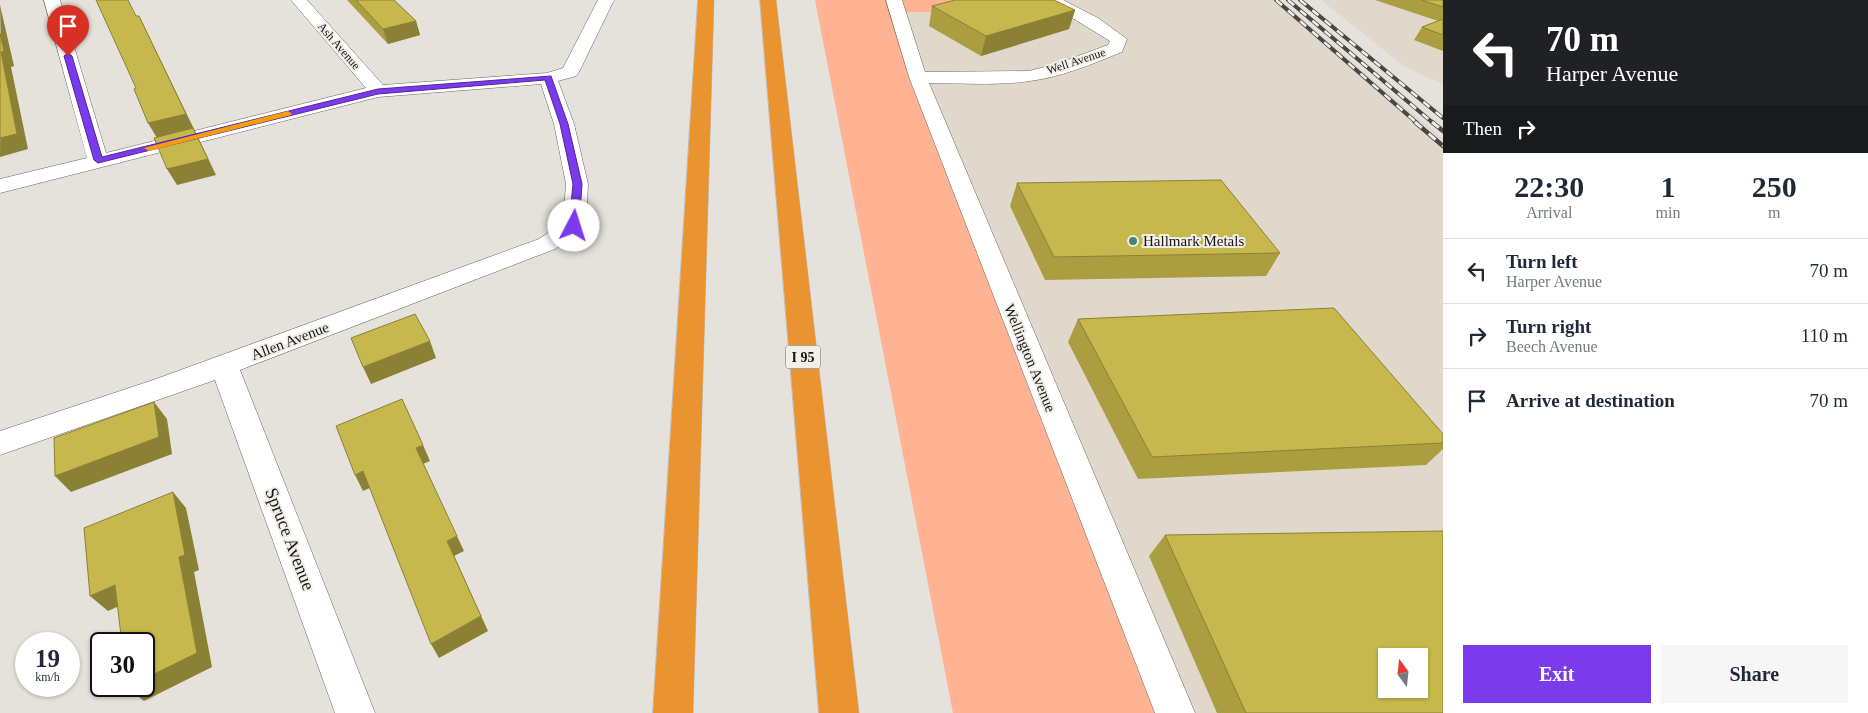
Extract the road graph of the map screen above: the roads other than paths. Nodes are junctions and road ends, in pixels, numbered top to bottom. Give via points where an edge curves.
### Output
1 (52, 0) edge
2 (299, 0) edge
3 (606, 0) edge
4 (706, 0) edge
5 (768, 0) edge
6 (894, 0) edge
7 (1051, 0) edge
8 (918, 77) junction
9 (548, 78) junction
10 (378, 91) junction
11 (98, 160) junction
12 (0, 186) edge
13 (224, 366) junction
14 (0, 443) edge
15 (355, 713) edge
16 (673, 713) edge
17 (839, 713) edge
18 (1175, 713) edge

1 - 11 street
2 - 10 street, Ash Avenue
3 - 9 street via 570,72
4 - 16 highway
5 - 17 highway, I 95
6 - 8 street, Wellington Avenue
7 - 8 street, Well Avenue via 1119,39 1116,48 1030,76
8 - 18 street, Wellington Avenue
9 - 10 street
9 - 13 street, Allen Avenue via 564,124 577,184 574,226 547,244
10 - 11 street
11 - 12 street
13 - 14 street, Allen Avenue
13 - 15 street, Spruce Avenue

